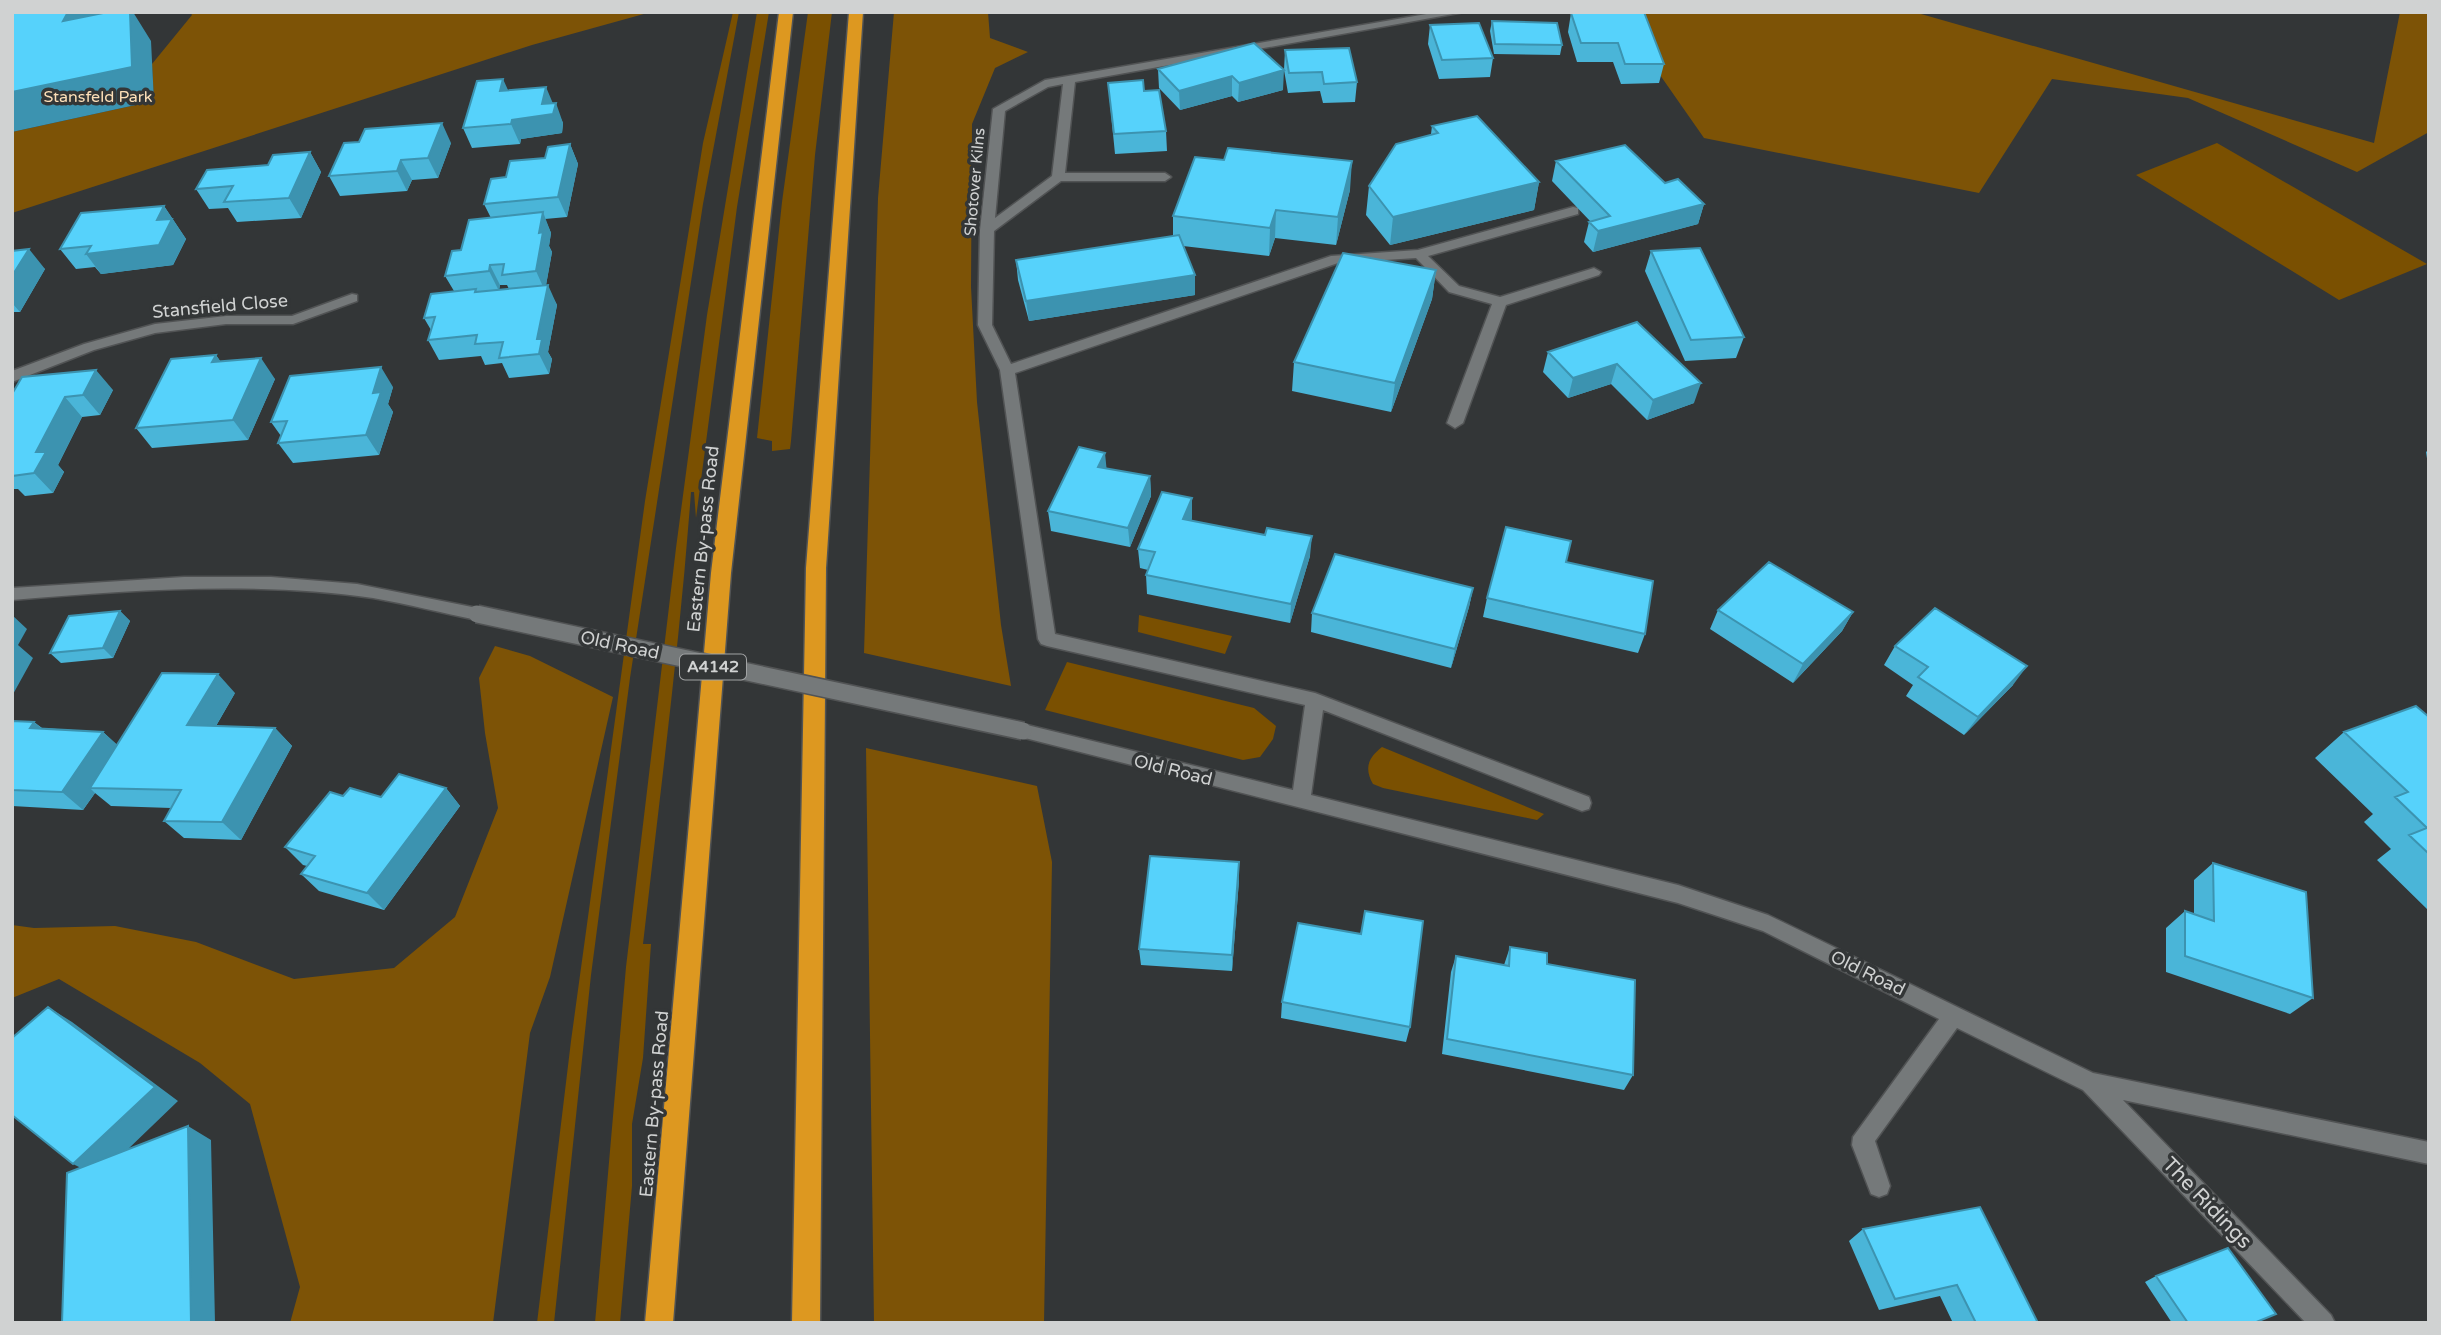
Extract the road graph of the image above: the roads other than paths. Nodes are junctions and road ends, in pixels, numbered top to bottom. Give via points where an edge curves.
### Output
1 (786, 12) edge
2 (856, 12) edge
3 (1460, 12) edge
4 (1069, 80) junction
5 (1058, 177) junction
6 (1165, 177) dead end
7 (1573, 211) dead end
8 (987, 230) junction
9 (1419, 254) junction
10 (1594, 272) dead end
11 (352, 298) dead end
12 (1500, 302) junction
13 (1007, 370) junction
14 (12, 377) edge
15 (1455, 423) dead end
16 (12, 594) edge
17 (1315, 701) junction
18 (1301, 801) junction
19 (1582, 803) dead end
20 (1954, 1015) junction
21 (2091, 1083) junction
22 (2429, 1153) edge
23 (1879, 1186) dead end
24 (659, 1323) edge
25 (806, 1323) edge
26 (2323, 1323) edge

1 - 24 highway, Eastern By-pass Road / A4142 via 721,573
2 - 25 highway via 816,568
3 - 4 street, Shotover Kilns
4 - 5 street
4 - 8 street, Shotover Kilns via 1045,84 999,109
5 - 6 street
5 - 8 street
7 - 9 street
8 - 13 street, Shotover Kilns via 985,325
9 - 12 street via 1454,289
9 - 13 street via 1336,259
10 - 12 street
11 - 14 street, Stansfield Close via 293,320 226,320 155,329 89,347
12 - 15 street
13 - 17 street, Shotover Kilns via 1046,639
16 - 18 street, Old Road, bridge via 119,583 239,582 359,590 1023,732
17 - 18 street
17 - 19 street
18 - 20 street, Old Road via 1678,894 1768,924
20 - 21 street, Old Road
20 - 23 street via 1864,1137
21 - 22 street, Old Road
21 - 26 street, The Ridings

